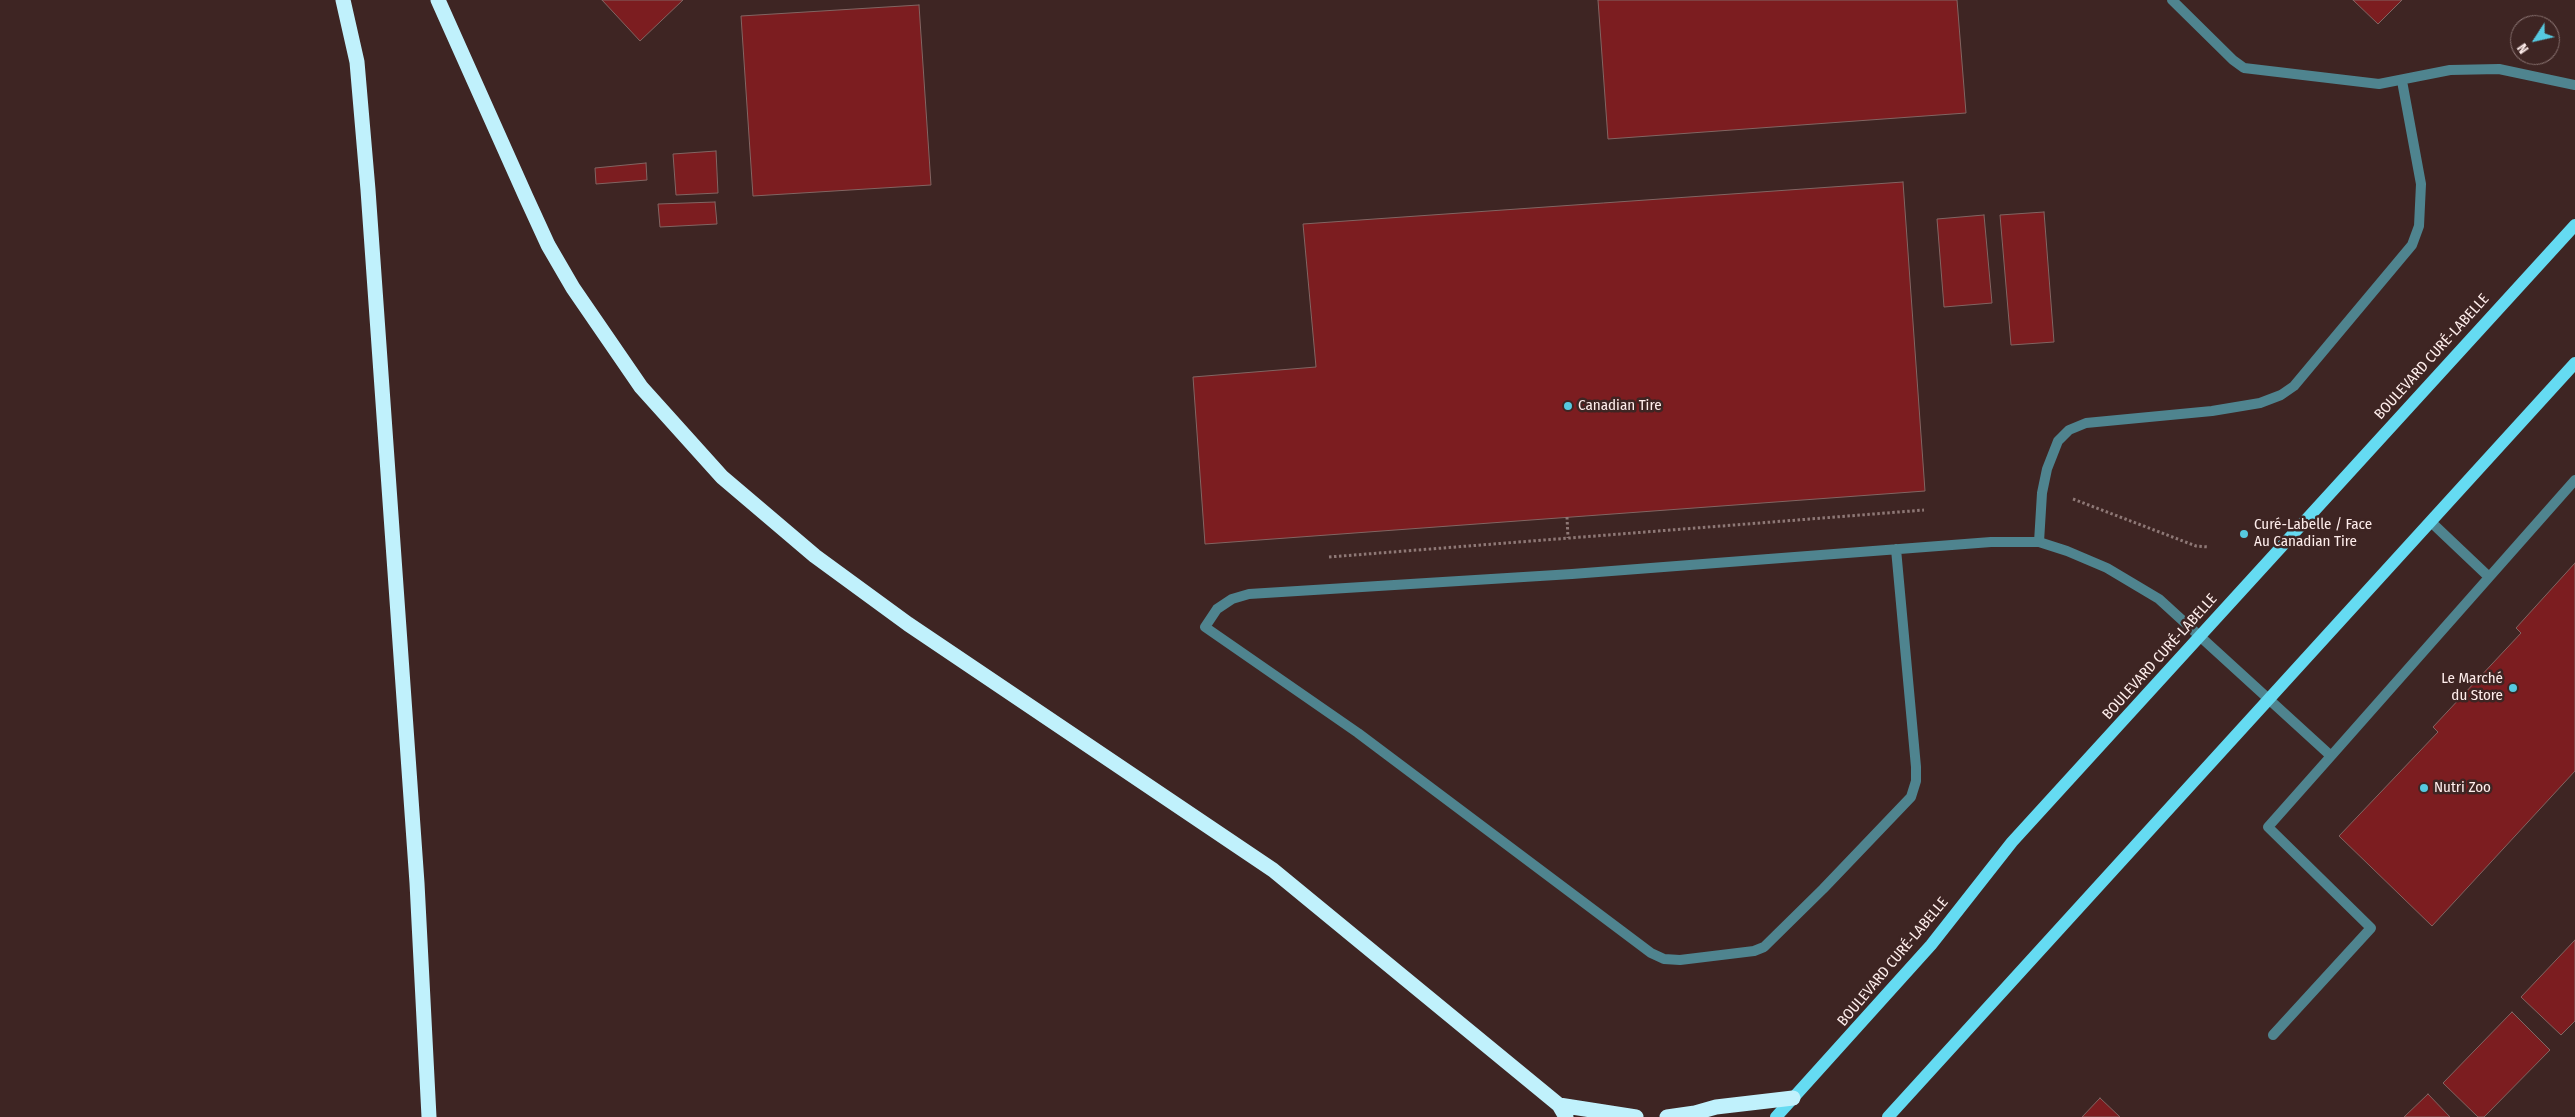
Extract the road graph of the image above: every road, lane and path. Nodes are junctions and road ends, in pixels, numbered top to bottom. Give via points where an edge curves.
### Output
1 (343, 0) edge
2 (438, 0) edge
3 (2172, 0) edge
4 (2402, 81) junction
5 (2575, 84) edge
6 (2575, 225) edge
7 (2575, 363) edge
8 (2575, 480) edge
9 (2073, 499) dead end
10 (1924, 510) dead end
11 (1567, 517) dead end
12 (2431, 522) junction
13 (1568, 538) junction
14 (2039, 542) junction
15 (2209, 547) dead end
16 (1896, 549) junction
17 (1329, 557) dead end
18 (2489, 577) junction
19 (2200, 636) junction
20 (2270, 699) junction
21 (2331, 756) junction
22 (2273, 1035) dead end
23 (1793, 1098) junction
24 (1563, 1111) edge
25 (429, 1117) edge
26 (1636, 1117) edge
27 (1667, 1117) edge
28 (1776, 1117) edge
29 (1888, 1117) edge

1 - 25 highway via 357,62 368,190 416,873
2 - 24 highway via 548,245 573,288 642,388 722,477 815,556 908,624 1273,870
3 - 4 lane via 2244,68 2379,84
4 - 5 lane via 2450,70 2499,69
4 - 14 lane via 2421,184 2420,226 2412,245 2294,386 2281,395 2260,403 2212,411 2086,423 2069,430 2058,441 2047,469
6 - 19 main road, BOULEVARD CURÉ-LABELLE
7 - 12 main road
8 - 18 lane
9 - 15 path via 2196,546
10 - 13 path
11 - 13 path
12 - 18 lane
12 - 20 main road
13 - 17 path
14 - 16 lane
14 - 19 lane via 2067,551 2134,582
16 - 16 lane via 1249,594 1232,599 1217,609 1205,627 1358,733 1652,953 1664,959 1680,960 1754,952 1764,947 1823,889 1911,797 1916,767
18 - 21 lane
19 - 20 lane
19 - 23 main road, BOULEVARD CURÉ-LABELLE via 2012,842 1931,945
20 - 21 lane
20 - 29 main road
21 - 22 lane via 2268,827 2371,928
23 - 27 highway via 1716,1107
23 - 28 main road, BOULEVARD CURÉ-LABELLE
24 - 26 highway

